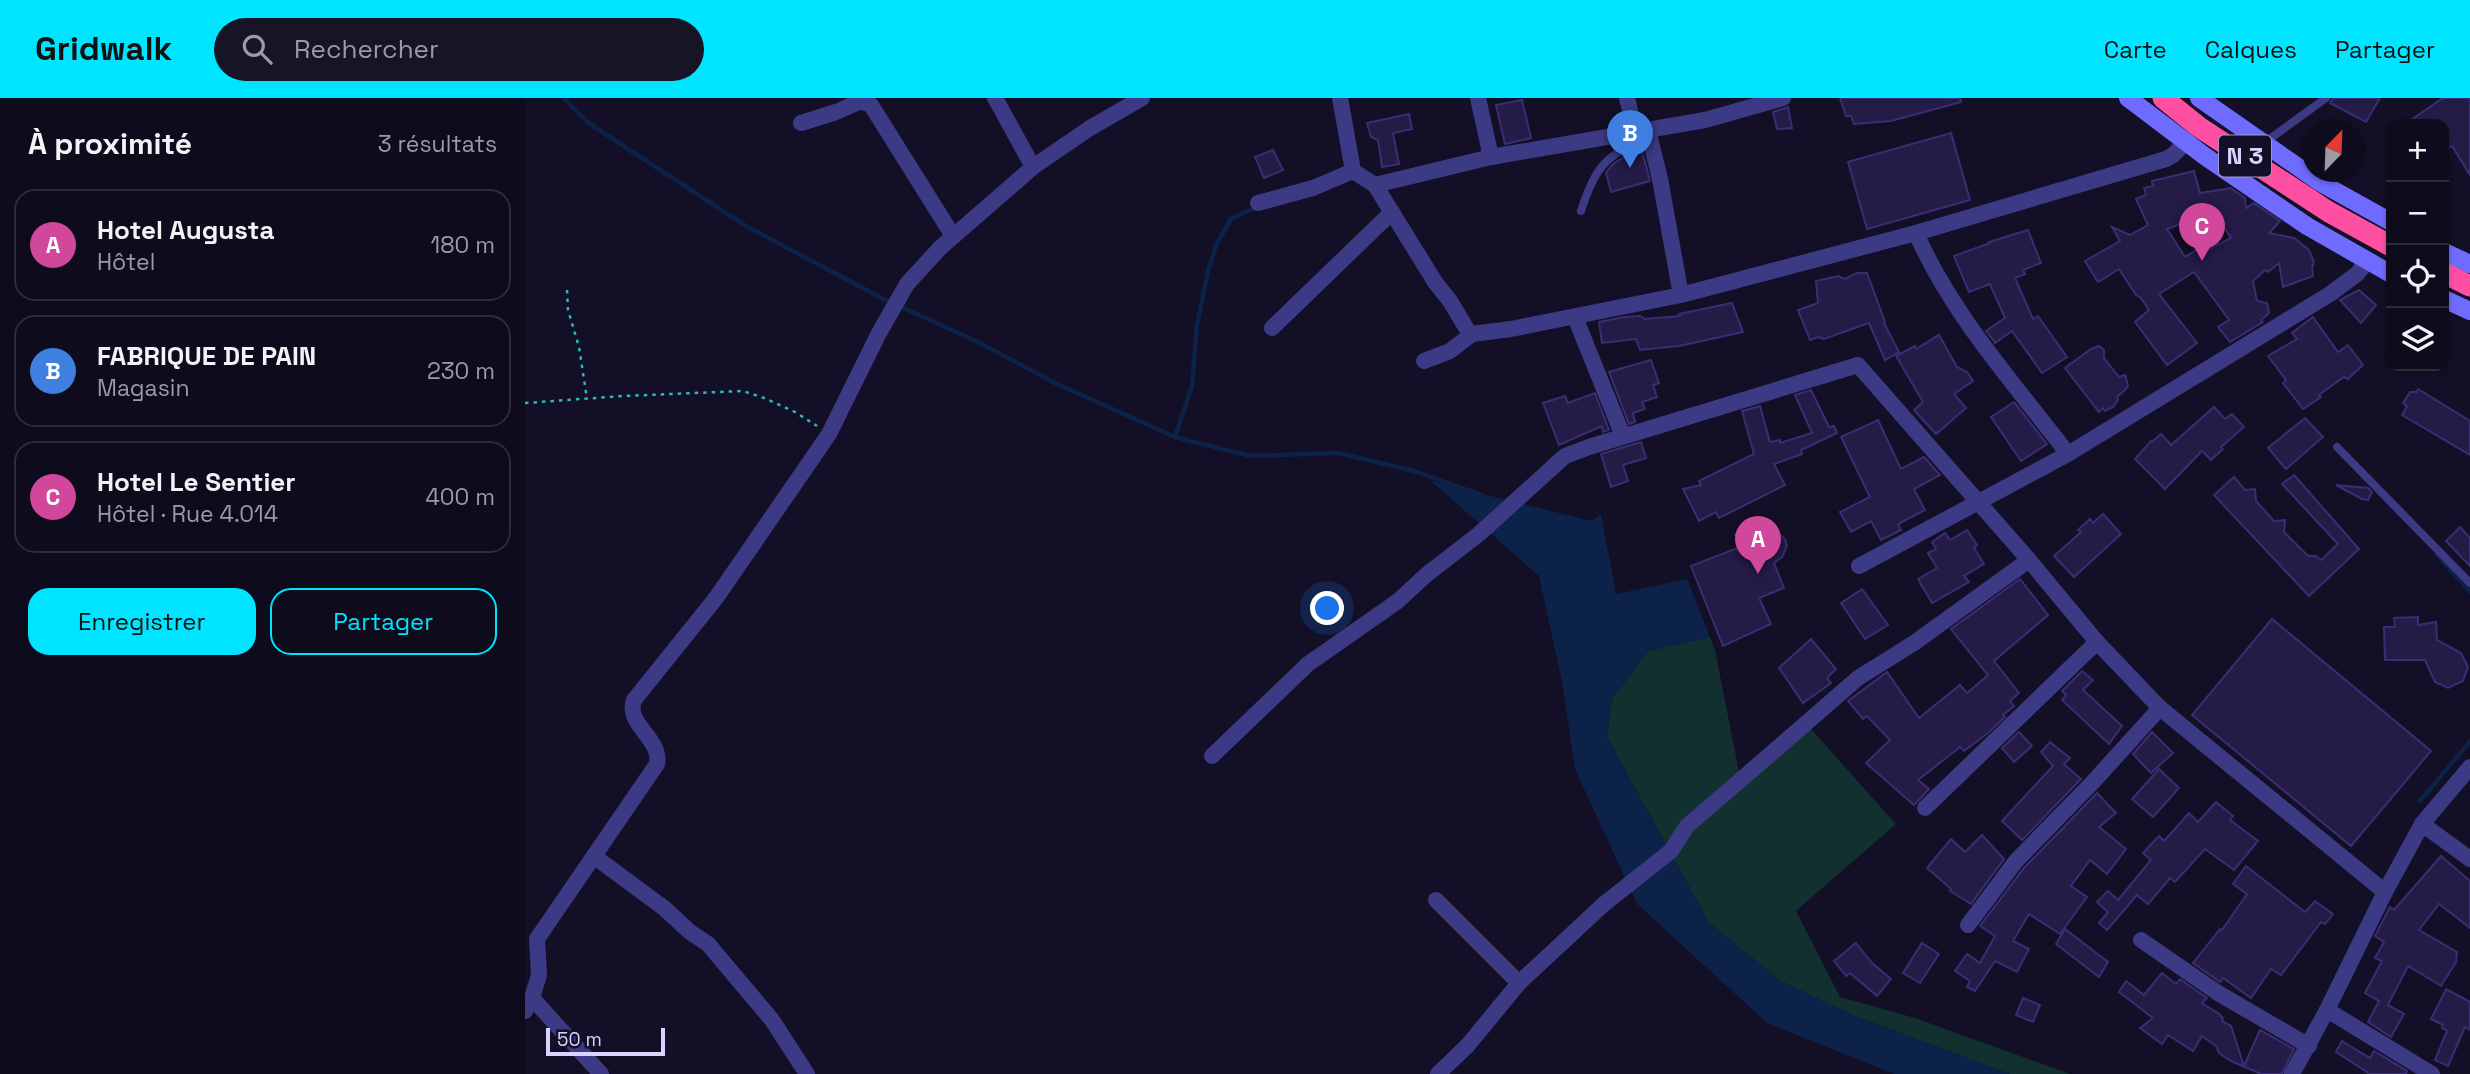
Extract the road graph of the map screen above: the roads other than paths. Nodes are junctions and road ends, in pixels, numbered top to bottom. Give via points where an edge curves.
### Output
1 (995, 98) edge
2 (1142, 98) edge
3 (1340, 98) edge
4 (1479, 98) edge
5 (1627, 98) edge
6 (1783, 98) edge
7 (2129, 98) edge
8 (2163, 98) edge
9 (2199, 98) edge
10 (2326, 98) edge
11 (801, 123) dead end
12 (1636, 132) junction
13 (2186, 142) junction
14 (2264, 143) junction
15 (1492, 157) junction
16 (1033, 167) junction
17 (1353, 171) junction
18 (1375, 185) junction
19 (1258, 203) dead end
20 (1581, 211) dead end
21 (1392, 212) junction
22 (2386, 219) edge
23 (1916, 233) junction
24 (953, 236) junction
25 (2389, 245) edge
26 (2449, 254) edge
27 (2367, 261) junction
28 (2470, 264) edge
29 (2386, 271) edge
30 (2449, 276) edge
31 (2470, 286) edge
32 (1681, 295) junction
33 (2449, 302) edge
34 (2470, 312) edge
35 (1574, 317) junction
36 (1272, 328) dead end
37 (1472, 334) junction
38 (1424, 361) dead end
39 (1623, 436) junction
40 (2337, 447) dead end
41 (2068, 454) junction
42 (1978, 502) junction
43 (2029, 560) junction
44 (1859, 566) dead end
45 (2470, 583) edge
46 (2097, 642) junction
47 (2160, 708) junction
48 (1212, 756) dead end
49 (2470, 767) edge
50 (1925, 808) dead end
51 (2422, 824) junction
52 (595, 857) junction
53 (2470, 859) edge
54 (2385, 892) junction
55 (1436, 900) dead end
56 (1968, 925) dead end
57 (2141, 940) dead end
58 (1519, 984) junction
59 (529, 1005) edge
60 (2327, 1010) junction
61 (2309, 1046) junction
62 (601, 1074) edge
63 (807, 1074) edge
64 (1437, 1074) edge
65 (2292, 1074) edge
66 (2432, 1074) edge

1 - 16 street
2 - 16 street
3 - 17 street
4 - 15 street
5 - 12 street
6 - 12 street via 1705,120
7 - 13 main road
8 - 25 highway, N 3 via 2199,127 2329,212
9 - 14 main road
10 - 14 lane
11 - 24 street via 861,101 871,105
12 - 15 street
12 - 20 lane via 1626,149 1590,181
12 - 32 street via 1660,179
13 - 23 street via 2166,159
13 - 27 main road via 2307,226
14 - 22 main road via 2321,183
15 - 18 street
16 - 24 street
17 - 18 street
17 - 19 street
18 - 21 street
21 - 36 street
21 - 37 street
23 - 32 street
23 - 41 street via 1954,305
24 - 52 street via 907,284 829,434 716,598 634,700 633,716 657,750 657,764
26 - 28 main road
27 - 29 main road
27 - 41 street via 2330,294
30 - 31 highway
32 - 35 street
33 - 34 main road
35 - 37 street
35 - 39 street
37 - 38 street via 1450,351
39 - 42 street via 1858,365
39 - 48 street via 1565,457 1398,601 1308,664
40 - 45 lane
41 - 42 street
42 - 43 street
42 - 44 street
43 - 46 street
43 - 58 street via 1859,678 1687,826 1671,851 1604,904
46 - 47 street
46 - 50 street
47 - 54 street
47 - 56 street via 2016,861
49 - 51 street
51 - 53 street
51 - 54 street
52 - 59 street via 537,939 539,975
52 - 63 street via 708,944 772,1020
54 - 60 street
55 - 58 street
57 - 61 street via 2218,993
58 - 64 street
59 - 62 street
60 - 61 street
60 - 66 street
61 - 65 street

